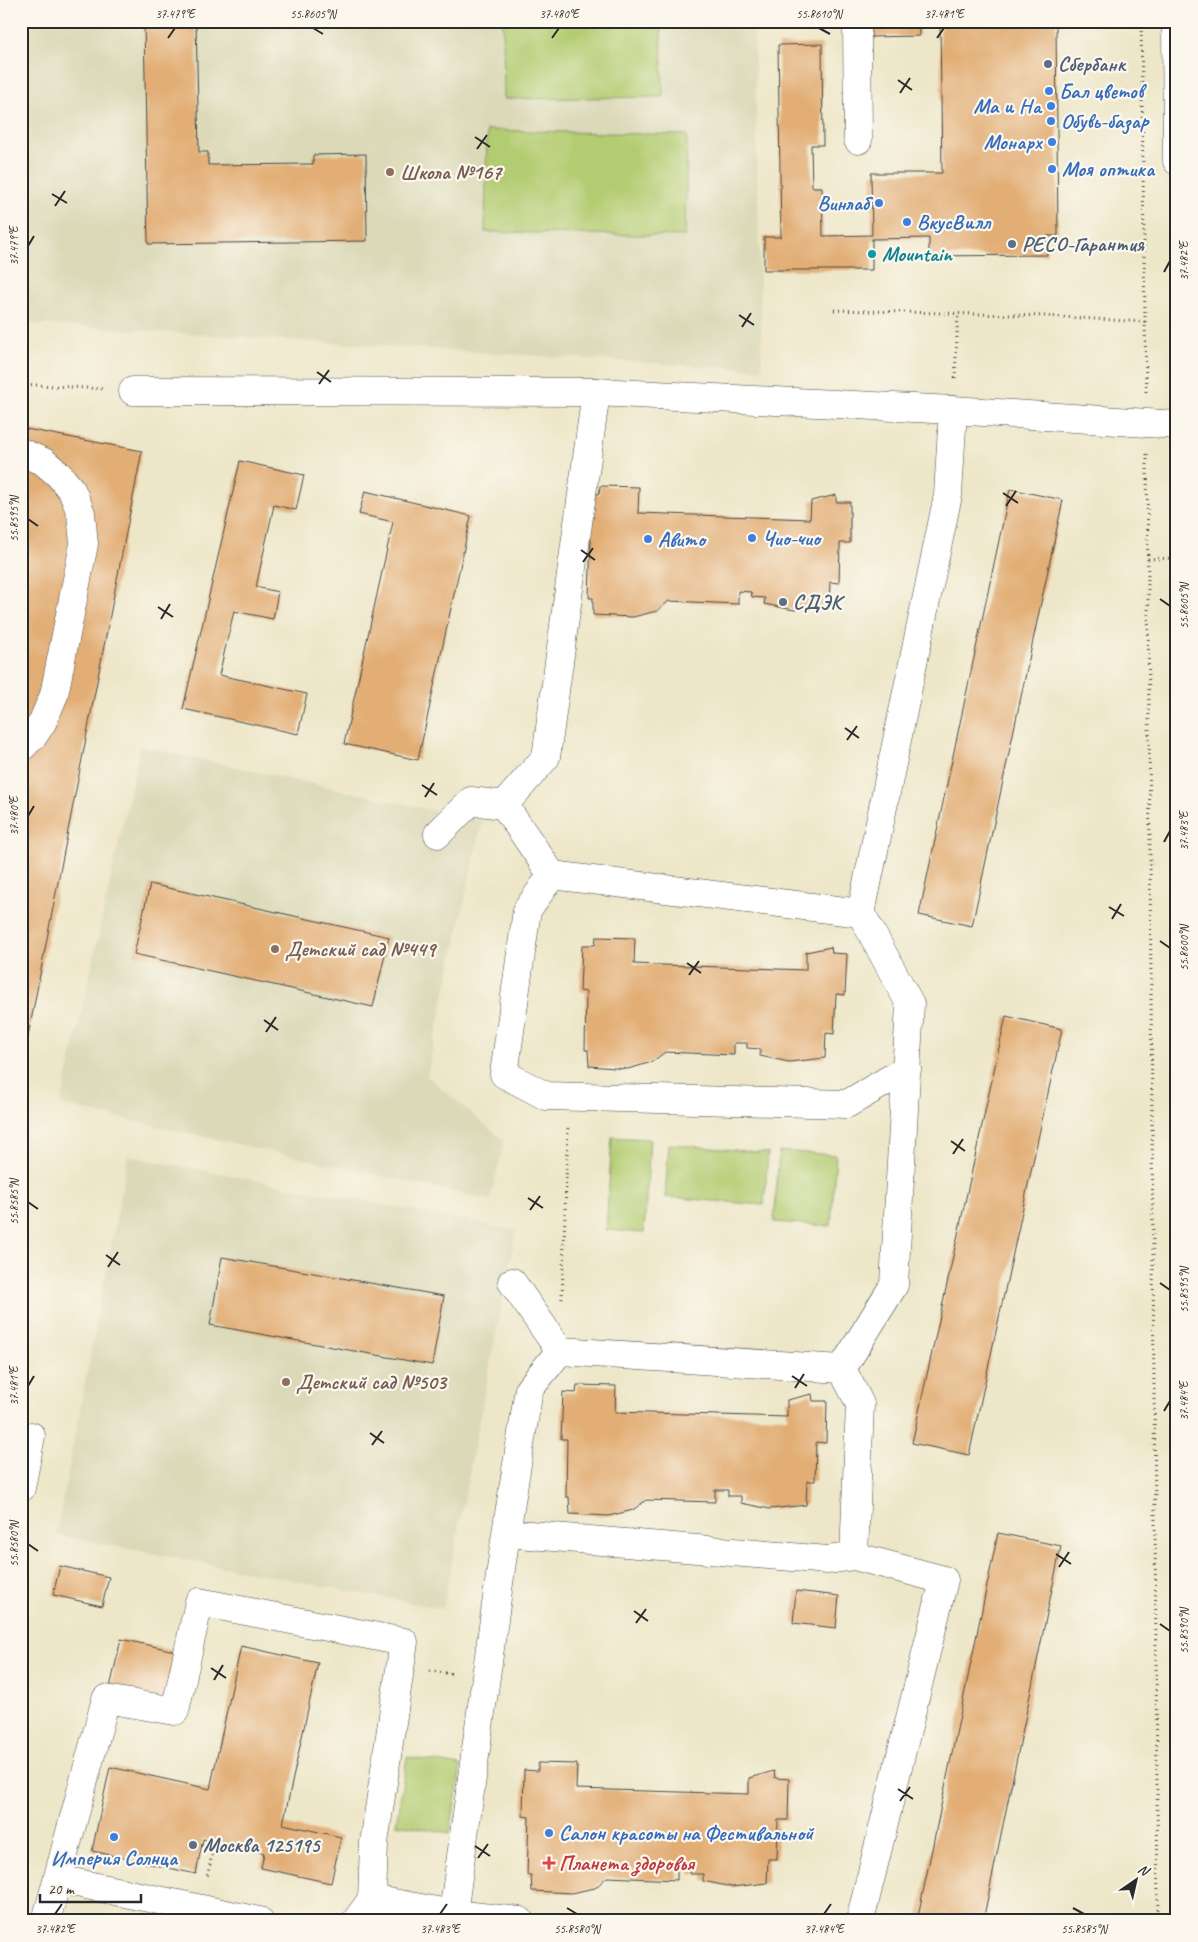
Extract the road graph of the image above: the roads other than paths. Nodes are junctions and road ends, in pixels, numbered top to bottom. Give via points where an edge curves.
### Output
1 (857, 21) edge
2 (1176, 21) edge
3 (1176, 84) edge
4 (858, 140) dead end
5 (1177, 161) edge
6 (133, 391) road end
7 (596, 392) junction
8 (953, 410) junction
9 (1177, 425) edge
10 (21, 452) edge
11 (21, 748) edge
12 (504, 806) junction
13 (438, 834) dead end
14 (552, 875) junction
15 (861, 913) junction
16 (907, 1068) junction
17 (512, 1282) dead end
18 (560, 1351) junction
19 (842, 1369) junction
20 (31, 1436) dead end
21 (21, 1488) edge
22 (506, 1533) junction
23 (854, 1556) junction
24 (58, 1879) junction
25 (372, 1899) junction
26 (452, 1917) edge
27 (46, 1921) edge
28 (259, 1921) edge
29 (356, 1921) edge
30 (520, 1921) edge
31 (860, 1921) edge

1 - 4 street
2 - 3 street
3 - 5 street
6 - 7 street
7 - 8 street
7 - 12 street via 546,757
8 - 9 street
8 - 15 street via 948,495
10 - 11 street via 44,462 72,491 81,513 84,544 54,696 42,723
12 - 13 street via 471,801
12 - 14 street
14 - 15 street
14 - 16 street via 527,910 504,1074 546,1096 847,1104
15 - 16 street via 910,1004
16 - 19 street via 894,1285
17 - 18 street
18 - 19 street
18 - 22 street via 529,1389
19 - 23 street via 860,1404
20 - 21 street
22 - 23 street via 828,1560
22 - 26 street
23 - 31 street via 944,1580
24 - 25 street via 106,1699 175,1711 199,1602 404,1642 374,1843
24 - 27 street
24 - 28 street
25 - 26 street
25 - 29 street
26 - 30 street

